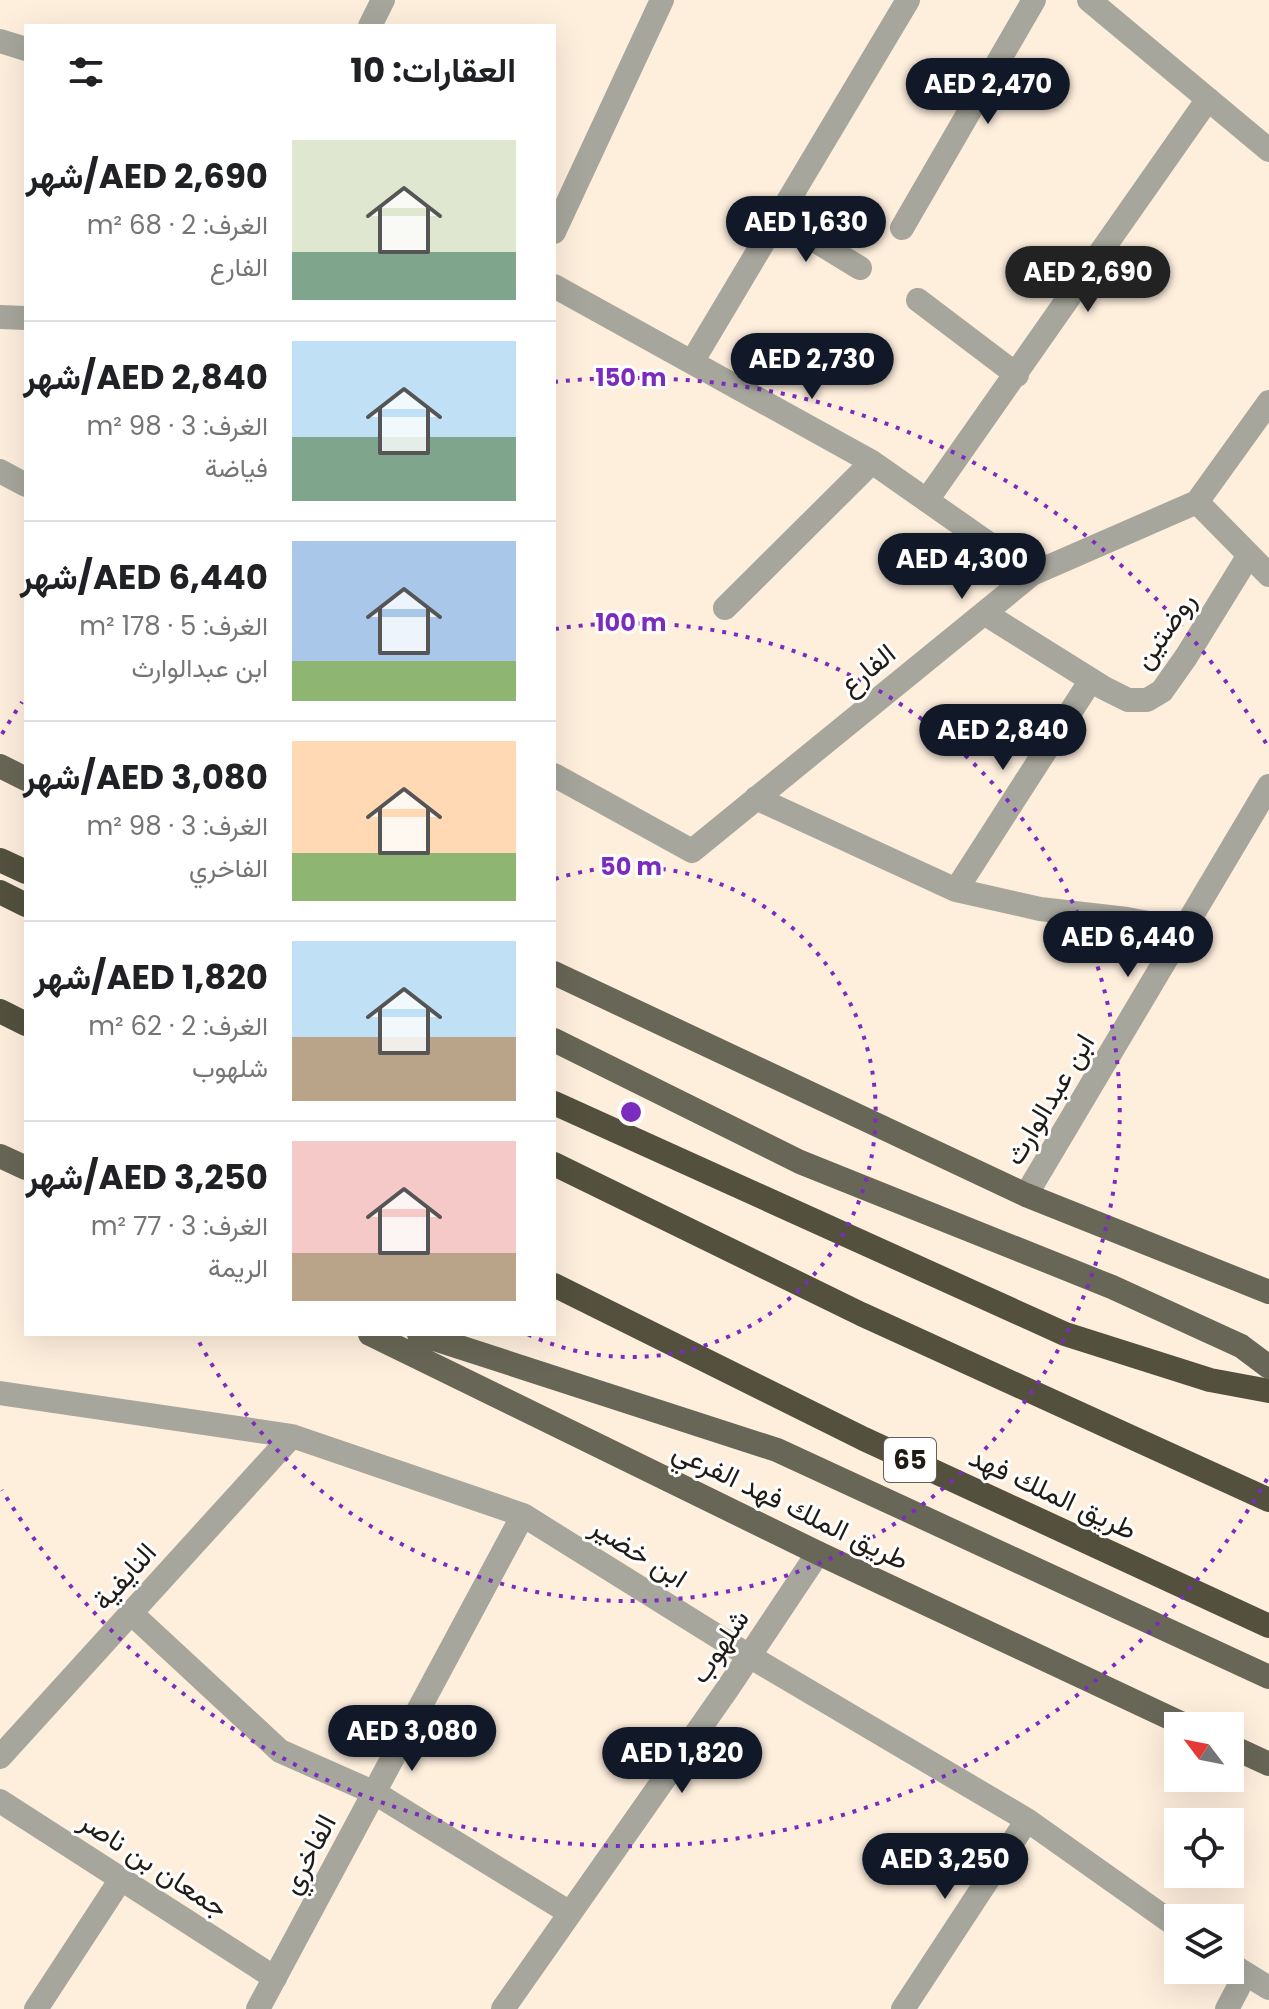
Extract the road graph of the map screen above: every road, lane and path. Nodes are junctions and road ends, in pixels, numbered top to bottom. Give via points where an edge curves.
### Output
1 (383, 0) edge
2 (662, 0) edge
3 (908, 0) edge
4 (1034, 0) edge
5 (1089, 0) edge
6 (371, 24) edge
7 (0, 41) edge
8 (24, 48) edge
9 (1208, 99) junction
10 (1269, 150) edge
11 (778, 218) junction
12 (556, 228) edge
13 (902, 228) dead end
14 (860, 268) dead end
15 (556, 287) edge
16 (918, 300) dead end
17 (0, 317) edge
18 (24, 318) edge
19 (692, 362) junction
20 (1017, 375) junction
21 (1269, 402) edge
22 (872, 462) junction
23 (0, 471) edge
24 (24, 484) edge
25 (927, 500) junction
26 (1197, 502) junction
27 (1249, 555) junction
28 (1032, 574) junction
29 (1269, 575) edge
30 (725, 608) dead end
31 (984, 613) junction
32 (1091, 680) junction
33 (0, 764) edge
34 (24, 770) edge
35 (556, 776) edge
36 (24, 778) edge
37 (1269, 786) edge
38 (756, 798) junction
39 (0, 860) edge
40 (24, 871) edge
41 (956, 890) junction
42 (0, 892) edge
43 (24, 904) edge
44 (1185, 930) junction
45 (556, 974) edge
46 (0, 1011) edge
47 (24, 1023) edge
48 (556, 1041) edge
49 (556, 1104) edge
50 (0, 1156) edge
51 (556, 1165) edge
52 (24, 1167) edge
53 (1026, 1195) junction
54 (556, 1286) edge
55 (1269, 1292) edge
56 (374, 1336) edge
57 (425, 1336) edge
58 (1269, 1367) edge
59 (1269, 1391) edge
60 (0, 1393) edge
61 (292, 1436) junction
62 (1269, 1500) edge
63 (523, 1515) junction
64 (818, 1553) junction
65 (131, 1613) junction
66 (1269, 1626) edge
67 (749, 1656) junction
68 (1269, 1677) edge
69 (1164, 1715) edge
70 (1244, 1752) edge
71 (0, 1757) edge
72 (1269, 1764) edge
73 (375, 1793) junction
74 (0, 1801) edge
75 (1027, 1820) junction
76 (121, 1879) junction
77 (570, 1913) junction
78 (1164, 1917) edge
79 (1244, 1973) edge
80 (275, 1978) junction
81 (1234, 1984) edge
82 (1269, 1988) edge
83 (36, 2009) edge
84 (258, 2009) edge
85 (503, 2009) edge
86 (903, 2009) edge
87 (1227, 2009) edge

1 - 6 street
2 - 12 street
3 - 11 street
4 - 13 street
5 - 9 street
7 - 8 street
9 - 10 street
9 - 20 street
11 - 14 street
11 - 19 street
15 - 19 street
16 - 20 street
17 - 18 street
19 - 22 street
20 - 25 street
21 - 26 street
22 - 25 street
22 - 30 street
23 - 24 street
25 - 28 street
26 - 27 street
26 - 28 street, الفارع
27 - 29 street
27 - 32 street, روضتين via 1162,691 1147,700 1128,700
28 - 31 street, الفارع
31 - 32 street, روضتين
31 - 38 street, الفارع
32 - 41 street
33 - 34 main road
33 - 36 main road
35 - 38 street, الفارع via 692,851
37 - 44 street, ابن عبدالوارث
38 - 41 street
39 - 40 highway
41 - 44 street via 1040,909
42 - 43 highway
44 - 53 street, ابن عبدالوارث
45 - 53 main road
46 - 47 highway
48 - 58 main road via 800,1162 1112,1287 1241,1346
49 - 59 highway via 1065,1334 1210,1380
50 - 52 main road
51 - 62 highway via 861,1314
53 - 55 main road
54 - 66 highway, طريق الملك فهد / 65 via 864,1439
56 - 64 main road, طريق الملك فهد الفرعي
57 - 68 main road via 777,1450
60 - 61 street, ابن خضير
61 - 63 street, ابن خضير
61 - 65 street, النايفية
63 - 67 street, ابن خضير
63 - 73 street, الفاخري
64 - 67 street, شلهوب
64 - 69 main road, طريق الملك فهد الفرعي
65 - 71 street, النايفية
65 - 73 street via 280,1751
67 - 75 street, ابن خضير
67 - 77 street, شلهوب
70 - 72 main road
73 - 77 street
73 - 80 street, الفاخري
74 - 76 street, جمعان بن ناصر
75 - 78 street, ابن خضير
75 - 86 street
76 - 80 street, جمعان بن ناصر
76 - 83 street
77 - 85 street, شلهوب
79 - 82 street
80 - 84 street, الفاخري
81 - 87 street

